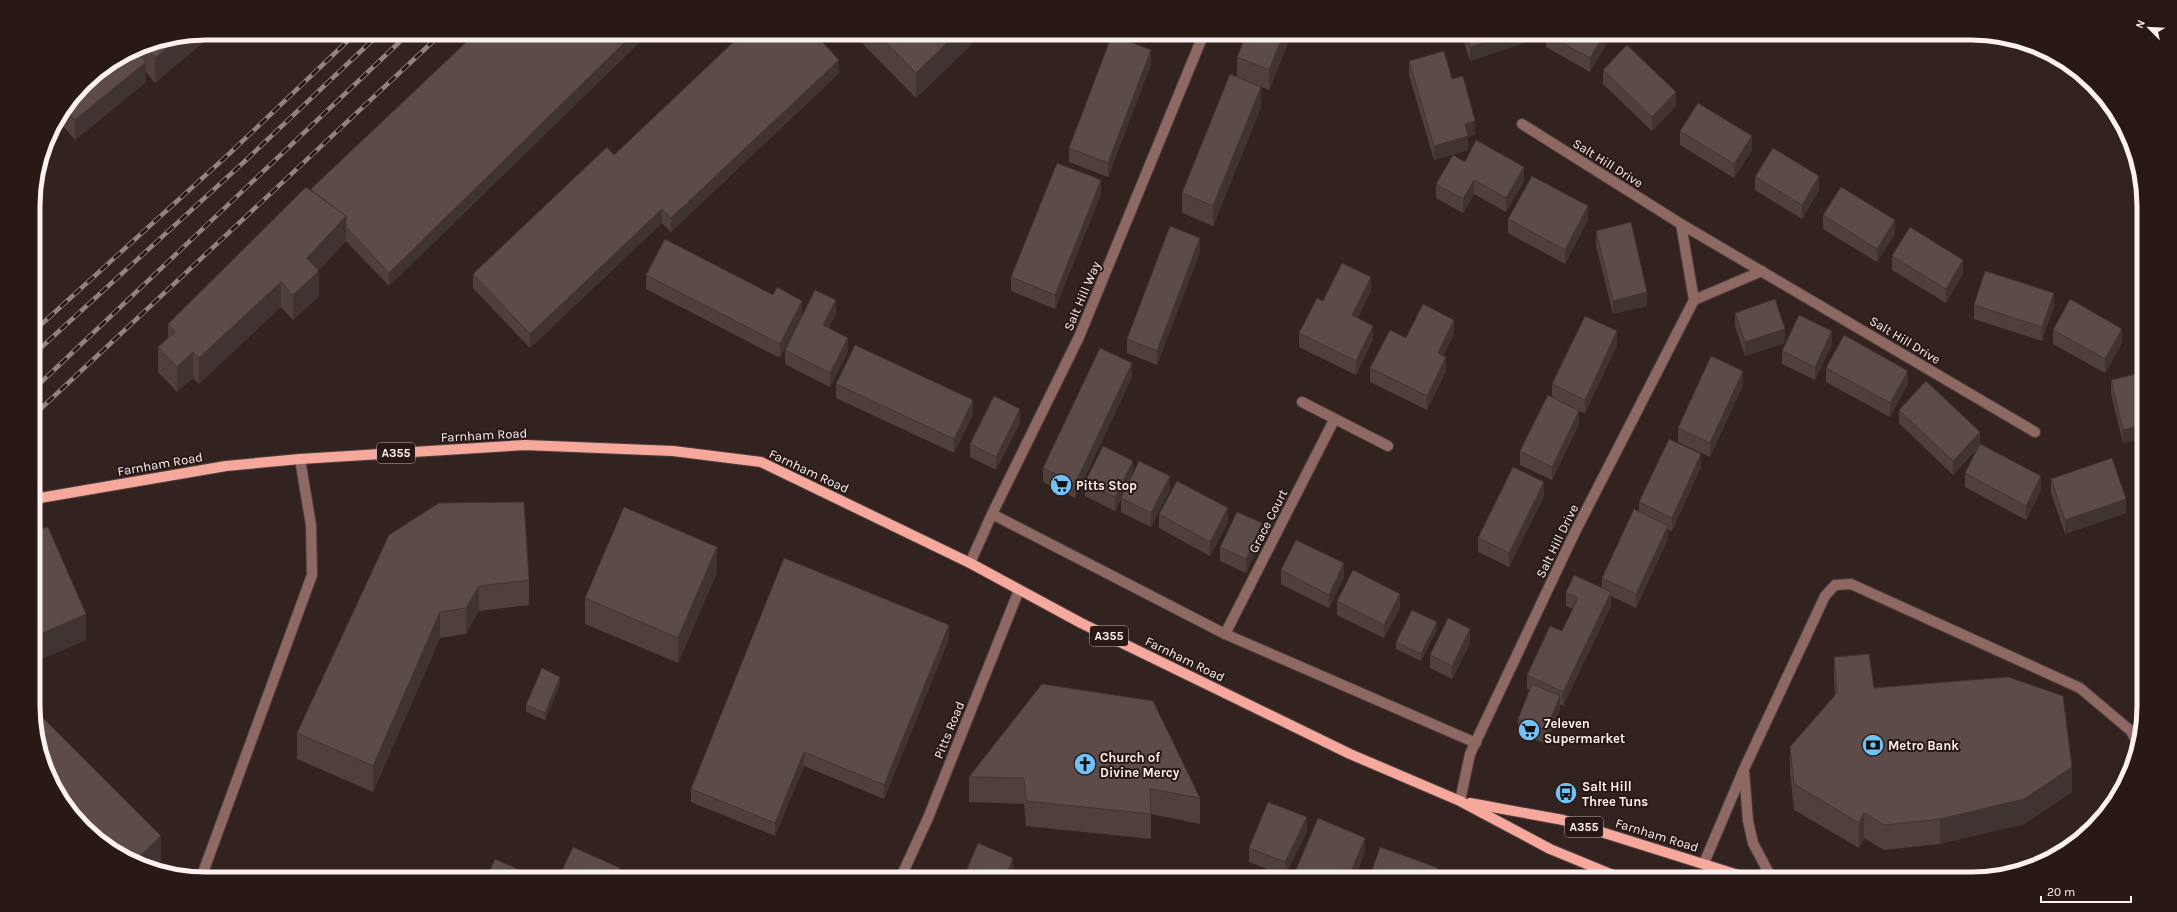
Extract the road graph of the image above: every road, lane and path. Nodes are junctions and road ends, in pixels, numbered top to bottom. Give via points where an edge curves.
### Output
1 (1202, 40) edge
2 (1522, 124) dead end
3 (1681, 224) junction
4 (1762, 271) junction
5 (1694, 300) junction
6 (1302, 402) dead end
7 (1334, 420) junction
8 (2036, 432) dead end
9 (1388, 446) dead end
10 (300, 459) junction
11 (40, 499) edge
12 (992, 514) junction
13 (970, 563) junction
14 (1019, 590) junction
15 (1225, 634) junction
16 (2134, 737) edge
17 (1476, 742) junction
18 (1744, 769) junction
19 (1460, 801) junction
20 (1704, 863) junction
21 (203, 872) edge
22 (903, 872) edge
23 (1605, 872) edge
24 (1730, 872) edge
25 (1768, 872) edge

1 - 12 street, Salt Hill Way via 1079,337
2 - 3 street, Salt Hill Drive
3 - 4 street, Salt Hill Drive
3 - 5 street
4 - 5 street
4 - 8 street, Salt Hill Drive
5 - 17 street, Salt Hill Drive via 1575,532
6 - 7 street
7 - 9 street
7 - 15 street, Grace Court
10 - 11 main road, Farnham Road / A355 via 226,466
10 - 13 main road, Farnham Road / A355 via 525,445 673,451 761,462
10 - 21 street via 311,525 312,575
12 - 13 street, Salt Hill Way
12 - 15 street
13 - 14 main road, Farnham Road / A355
14 - 19 main road, Farnham Road / A355 via 1350,754
14 - 22 street, Pitts Road via 928,818
15 - 17 street
16 - 18 street via 2131,731 2080,688 1851,584 1835,585 1825,596
17 - 19 street, Salt Hill Drive via 1470,754
18 - 20 street
18 - 25 street via 1748,821 1753,843
19 - 20 main road, Farnham Road / A355 via 1563,820
19 - 23 main road, Farnham Road / A355 via 1550,849
20 - 24 main road, Farnham Road / A355

